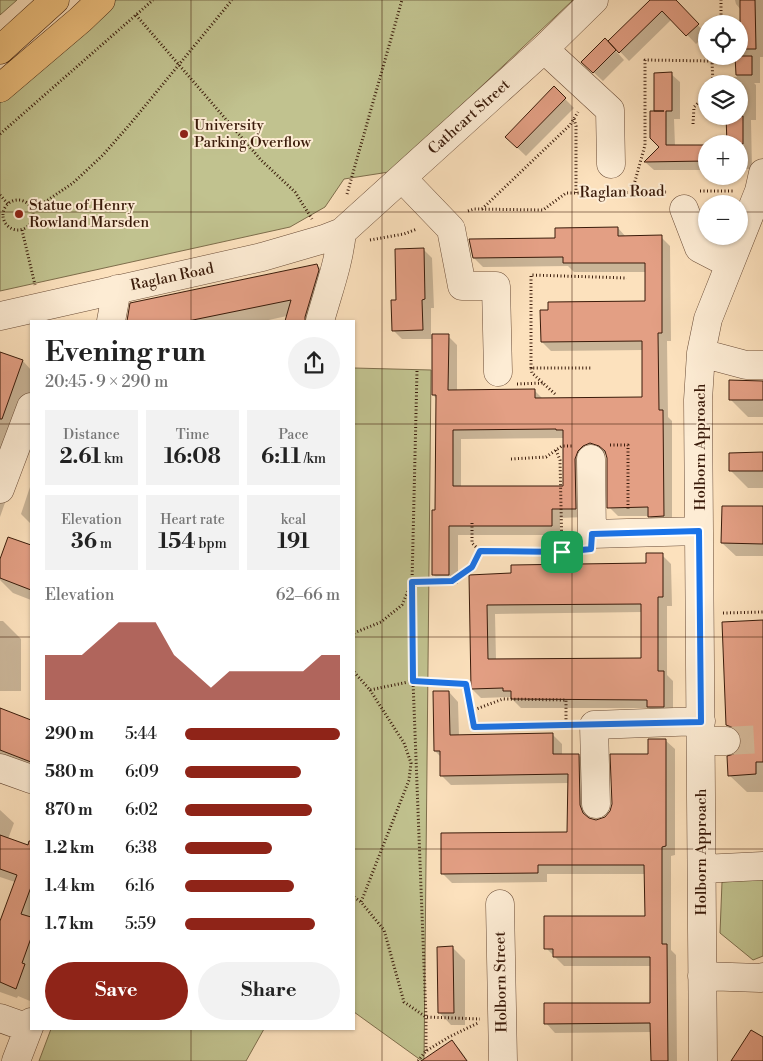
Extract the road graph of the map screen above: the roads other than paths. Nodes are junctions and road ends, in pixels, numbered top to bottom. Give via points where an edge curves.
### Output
1 (55, 0) edge
2 (101, 0) edge
3 (594, 0) edge
4 (544, 49) junction
5 (0, 50) edge
6 (0, 88) edge
7 (611, 164) dead end
8 (402, 178) junction
9 (762, 185) edge
10 (684, 197) road end
11 (335, 238) junction
12 (730, 264) junction
13 (117, 289) junction
14 (0, 316) edge
15 (110, 320) edge
16 (320, 320) edge
17 (702, 353) junction
18 (763, 365) edge
19 (498, 372) dead end
20 (30, 410) edge
21 (591, 459) dead end
22 (0, 489) edge
23 (699, 531) junction
24 (709, 734) junction
25 (0, 768) edge
26 (30, 779) edge
27 (596, 804) dead end
28 (763, 866) edge
29 (702, 869) junction
30 (500, 904) dead end
31 (702, 976) junction
32 (763, 977) edge
33 (0, 1018) edge
34 (30, 1025) edge
35 (16, 1061) edge
36 (503, 1061) edge
37 (703, 1061) edge

1 - 5 highway
2 - 6 highway
3 - 4 street, Cathcart Street
4 - 7 street via 610,110
4 - 8 street, Cathcart Street
8 - 11 street, Cathcart Street
8 - 19 street via 451,229 462,286 496,286
9 - 12 street, Holborn Approach
10 - 12 street via 699,248
11 - 13 street, Raglan Road
11 - 16 street via 334,275
12 - 17 street, Holborn Approach via 708,319
13 - 14 street, Raglan Road
13 - 15 street
17 - 18 street via 746,365
17 - 23 street, Holborn Approach via 698,400
20 - 22 street
21 - 23 street via 592,534
23 - 24 street, Holborn Approach via 700,614
24 - 27 street via 594,725
24 - 29 street, Holborn Approach
25 - 26 street
28 - 29 street
29 - 31 street, Holborn Approach
30 - 36 street, Holborn Street
31 - 32 street
31 - 37 street, Holborn Approach
33 - 34 street
34 - 35 street

